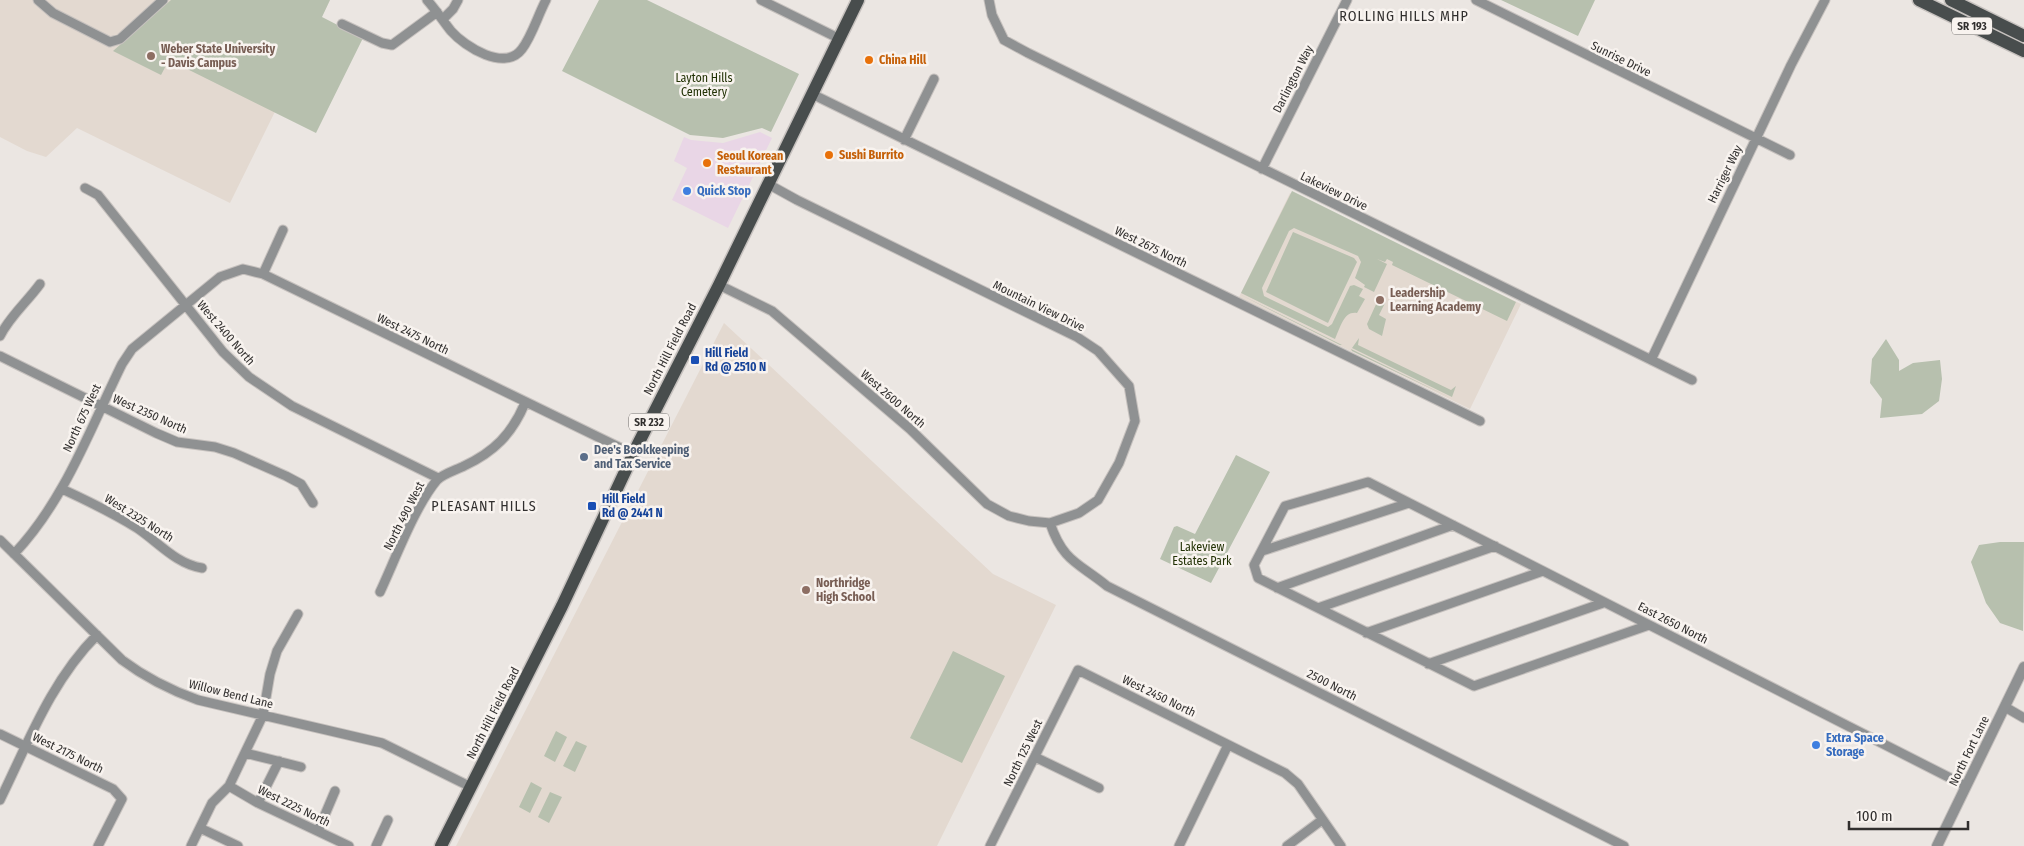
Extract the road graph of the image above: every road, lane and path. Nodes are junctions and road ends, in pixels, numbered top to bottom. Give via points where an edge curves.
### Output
1 (38, 0) edge
2 (164, 0) edge
3 (427, 0) edge
4 (458, 0) edge
5 (546, 0) edge
6 (761, 0) edge
7 (858, 0) edge
8 (990, 0) edge
9 (1347, 0) edge
10 (1476, 0) edge
11 (1825, 0) edge
12 (1920, 0) edge
13 (1951, 0) edge
14 (440, 16) junction
15 (342, 24) dead end
16 (2024, 36) edge
17 (840, 39) junction
18 (2024, 52) edge
19 (934, 79) dead end
20 (812, 94) junction
21 (1756, 138) junction
22 (904, 140) junction
23 (1790, 155) dead end
24 (1262, 169) junction
25 (768, 184) junction
26 (85, 188) dead end
27 (283, 230) dead end
28 (263, 274) junction
29 (40, 284) dead end
30 (719, 284) junction
31 (185, 304) junction
32 (0, 336) edge
33 (0, 356) edge
34 (1651, 360) junction
35 (1692, 380) dead end
36 (526, 403) junction
37 (101, 406) junction
38 (1480, 421) dead end
39 (633, 454) junction
40 (438, 478) junction
41 (62, 489) junction
42 (313, 503) dead end
43 (1409, 503) junction
44 (1050, 523) junction
45 (1453, 525) junction
46 (0, 540) edge
47 (1494, 546) junction
48 (1262, 551) junction
49 (14, 554) junction
50 (202, 568) dead end
51 (1544, 571) junction
52 (1277, 588) junction
53 (380, 592) dead end
54 (1603, 603) junction
55 (1318, 608) junction
56 (298, 614) dead end
57 (1649, 625) junction
58 (1366, 633) junction
59 (97, 635) junction
60 (1428, 664) junction
61 (2024, 667) edge
62 (1078, 670) joint
63 (2005, 708) junction
64 (263, 715) junction
65 (2024, 718) edge
66 (0, 734) edge
67 (1228, 745) junction
68 (26, 746) junction
69 (245, 753) junction
70 (1035, 757) junction
71 (279, 762) junction
72 (301, 767) dead end
73 (229, 786) junction
74 (1966, 786) junction
75 (471, 787) junction
76 (1099, 788) dead end
77 (335, 791) dead end
78 (0, 800) edge
79 (258, 803) junction
80 (388, 820) dead end
81 (1322, 820) junction
82 (200, 828) junction
83 (318, 831) junction
84 (98, 846) edge
85 (191, 846) edge
86 (238, 846) edge
87 (349, 846) edge
88 (376, 846) edge
89 (441, 846) edge
90 (990, 846) edge
91 (1179, 846) edge
92 (1287, 846) edge
93 (1340, 846) edge
94 (1624, 846) edge
95 (1937, 846) edge

1 - 2 street via 53,13 110,42 120,39
3 - 14 street
4 - 14 street via 454,9
5 - 14 street via 522,50 512,58 496,59 466,44
6 - 17 street
7 - 17 main road, North Hill Field Road / SR 232
8 - 24 street, Lakeview Drive via 992,15 1004,40
9 - 24 street, Darlington Way
10 - 21 street, Sunrise Drive
11 - 21 street, Harriger Way
12 - 18 main road, SR 193
13 - 16 main road, SR 193
14 - 15 street via 392,45
17 - 20 main road, North Hill Field Road / SR 232
19 - 22 street
20 - 22 street, West 2675 North
20 - 25 main road, North Hill Field Road / SR 232
21 - 23 street, Sunrise Drive
21 - 34 street, Harriger Way
22 - 38 street, West 2675 North
24 - 34 street, Lakeview Drive
25 - 30 main road, North Hill Field Road / SR 232
25 - 44 street, Mountain View Drive via 1077,337 1098,351 1117,370 1131,390 1135,420 1128,443 1098,500 1079,513
26 - 31 street, West 2400 North via 98,195
27 - 28 street
28 - 31 street, West 2475 North via 243,269 232,272 220,277
28 - 36 street, West 2475 North
29 - 32 street via 12,316
30 - 39 main road, North Hill Field Road / SR 232
30 - 44 street, West 2600 North via 772,311 910,429 988,504 1009,516
31 - 37 street, North 675 West via 132,349
31 - 40 street, West 2400 North via 222,352 273,395
33 - 37 street, West 2350 North
34 - 35 street, Lakeview Drive
36 - 39 street, West 2475 North
36 - 40 street, North 490 West via 516,424 498,446 482,458
37 - 41 street, North 675 West
37 - 42 street, West 2350 North via 177,442 215,447 286,476 301,484
39 - 75 main road, North Hill Field Road / SR 232 via 562,606
40 - 53 street, North 490 West
41 - 49 street, North 675 West via 34,533
41 - 50 street, West 2325 North via 138,529 185,563
43 - 45 street, East 2650 North
43 - 48 street
43 - 48 street, East 2650 North via 1368,482 1285,506
44 - 94 street, 2500 North via 1066,556 1107,586
45 - 47 street, East 2650 North
45 - 52 street
46 - 49 street, Willow Bend Lane
47 - 51 street, East 2650 North
47 - 55 street
48 - 52 street via 1254,564 1258,578
49 - 59 street, Willow Bend Lane
51 - 54 street, East 2650 North
51 - 58 street
52 - 55 street
54 - 57 street, East 2650 North
54 - 60 street
55 - 58 street
56 - 64 street via 277,651
57 - 60 street via 1474,686
57 - 74 street, East 2650 North
58 - 60 street
59 - 64 street, Willow Bend Lane via 122,660 169,690
59 - 68 street via 63,674
61 - 63 street, North Fort Lane
62 - 67 street, West 2450 North
62 - 70 street, North 125 West
63 - 65 street
63 - 74 street, North Fort Lane
64 - 69 street
64 - 75 street, Willow Bend Lane via 382,744
66 - 68 street, West 2175 North
67 - 81 street, West 2450 North via 1285,773 1298,784
67 - 91 street
68 - 78 street
68 - 84 street, West 2175 North via 113,789 122,799
69 - 71 street
69 - 73 street
70 - 76 street
70 - 90 street, North 125 West
71 - 72 street
71 - 79 street
73 - 79 street, West 2225 North
73 - 82 street via 212,803
74 - 95 street, North Fort Lane
75 - 89 main road, North Hill Field Road / SR 232
77 - 83 street
79 - 83 street, West 2225 North
80 - 88 street
81 - 92 street
81 - 93 street, West 2450 North
82 - 85 street
82 - 86 street
83 - 87 street, West 2225 North

